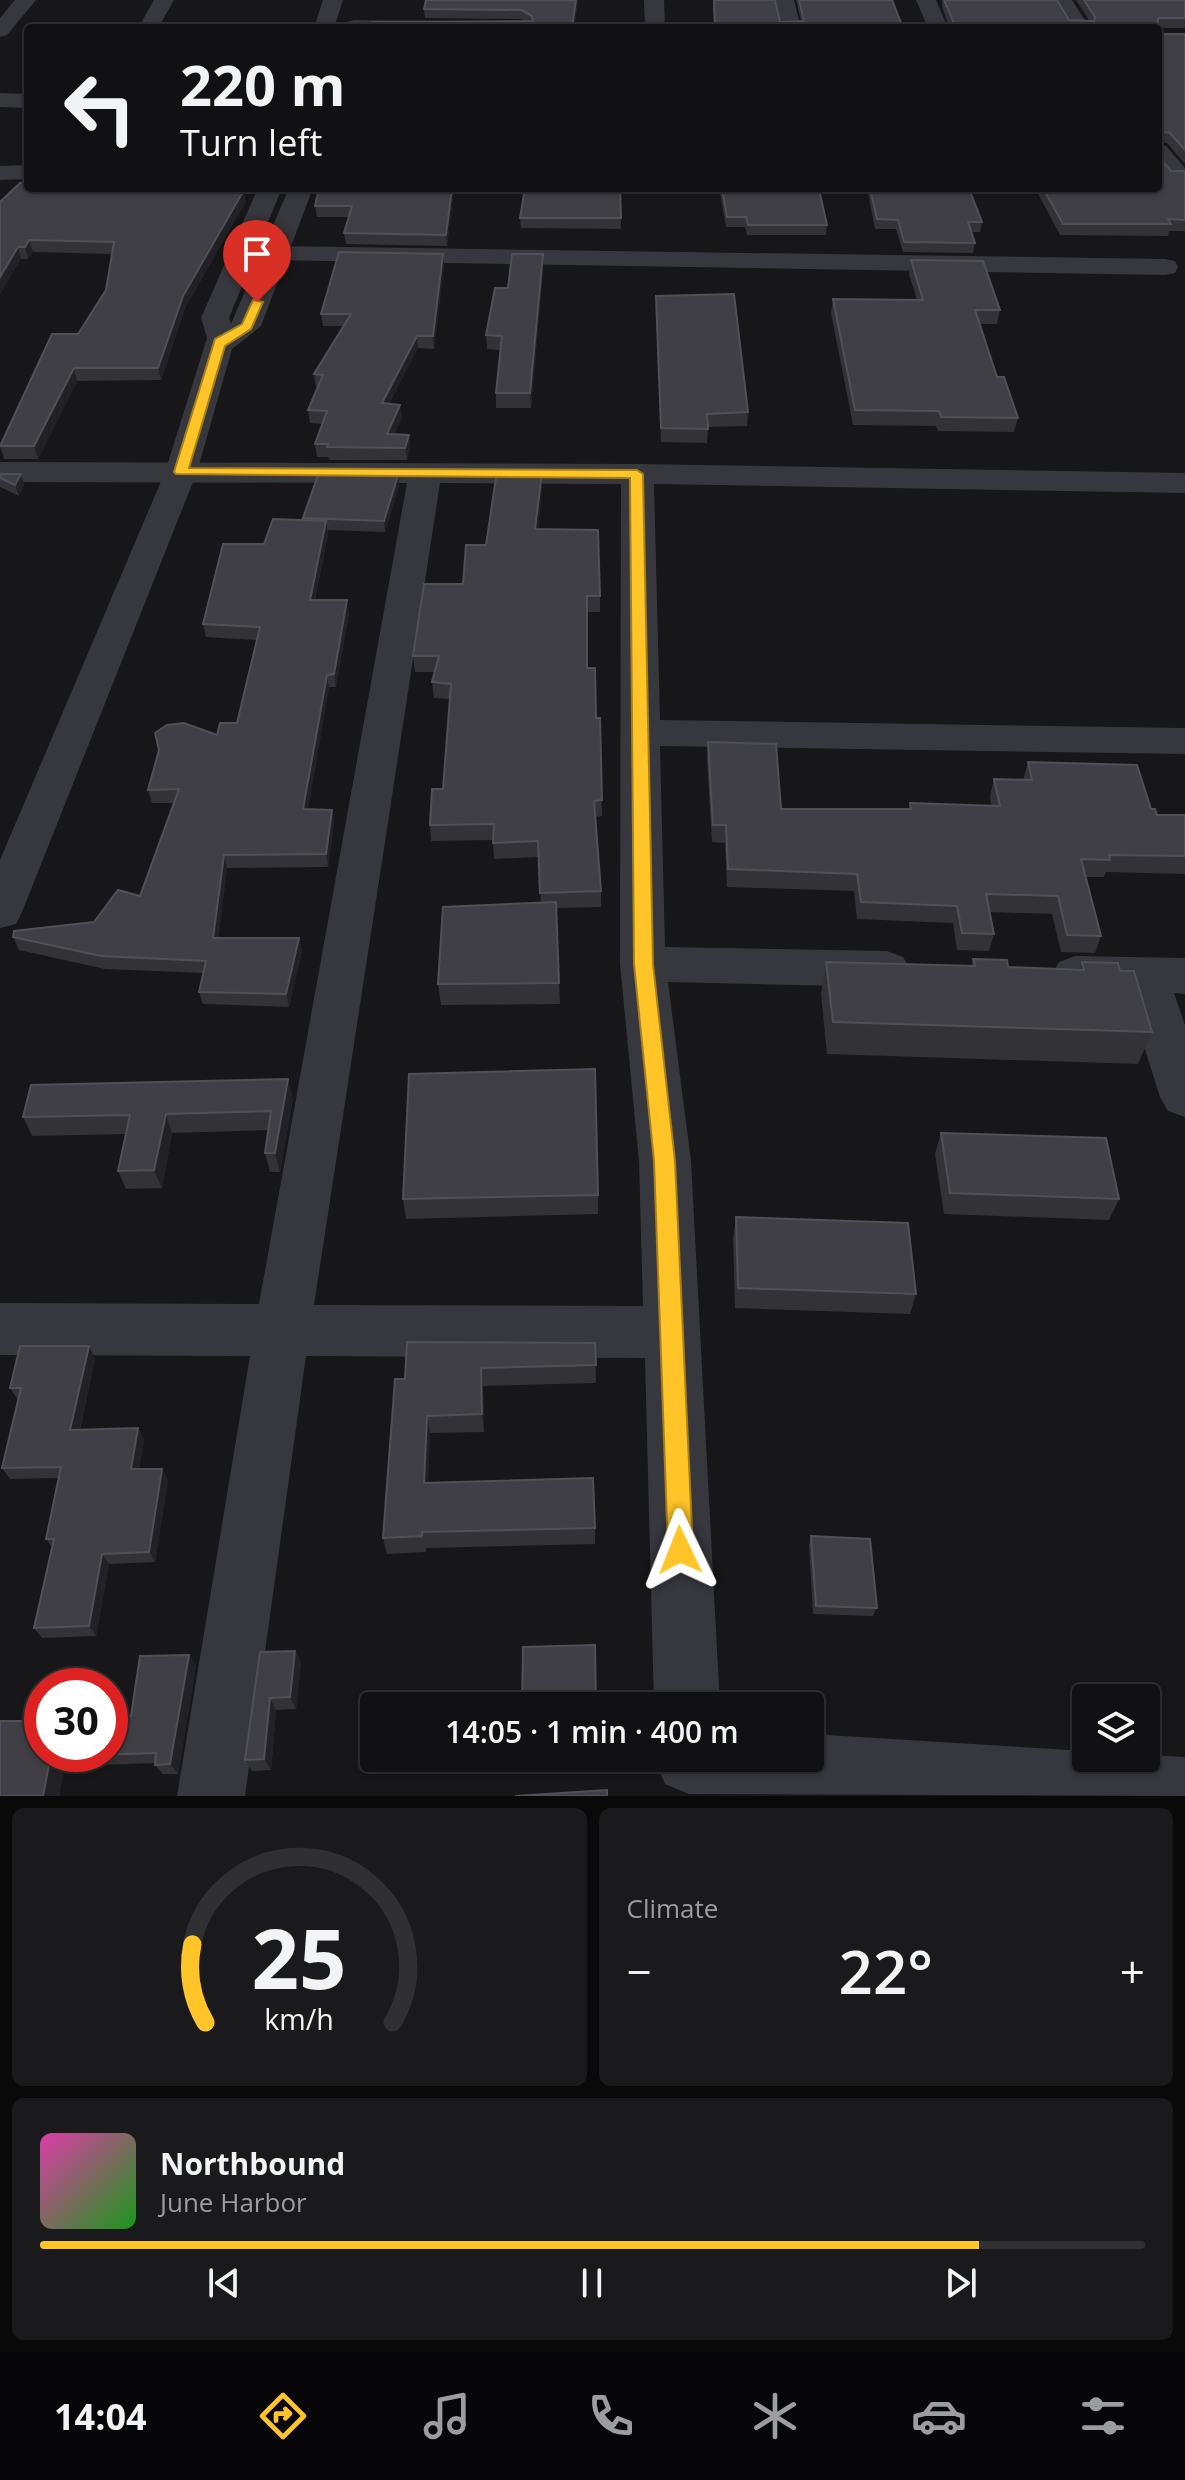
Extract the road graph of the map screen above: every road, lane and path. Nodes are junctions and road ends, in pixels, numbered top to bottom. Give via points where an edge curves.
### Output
1 (164, 0) edge
2 (333, 0) edge
3 (361, 0) edge
4 (654, 0) edge
5 (784, 0) edge
6 (926, 0) edge
7 (1062, 0) edge
8 (24, 2) edge
9 (0, 5) edge
10 (150, 24) edge
11 (325, 24) edge
12 (355, 24) edge
13 (655, 24) edge
14 (790, 24) edge
15 (936, 24) edge
16 (1077, 24) edge
17 (0, 31) edge
18 (0, 100) edge
19 (24, 101) edge
20 (24, 172) edge
21 (0, 173) edge
22 (268, 192) edge
23 (299, 192) edge
24 (276, 254) junction
25 (1165, 267) dead end
26 (221, 339) junction
27 (0, 472) edge
28 (181, 472) junction
29 (425, 473) junction
30 (637, 474) junction
31 (1185, 483) edge
32 (640, 733) junction
33 (1185, 741) edge
34 (0, 912) edge
35 (643, 964) junction
36 (925, 970) edge
37 (1035, 973) edge
38 (1165, 976) edge
39 (1185, 1097) edge
40 (0, 1329) edge
41 (282, 1330) junction
42 (672, 1332) junction
43 (686, 1692) edge
44 (824, 1765) edge
45 (1185, 1791) edge
46 (211, 1796) edge

1 - 10 street
2 - 11 street
3 - 12 street
4 - 13 street
5 - 14 street
6 - 15 street
7 - 16 street
8 - 9 street
8 - 17 street
18 - 19 street
20 - 21 street
22 - 26 street via 215,318
23 - 24 street
24 - 25 street
24 - 26 street via 247,326 223,343
26 - 28 street
27 - 28 street
28 - 29 street
28 - 34 street
29 - 30 street
29 - 41 street
30 - 31 street
30 - 32 street
32 - 33 street
32 - 35 street
35 - 36 street
35 - 42 street via 665,1161
37 - 38 street
38 - 39 street
40 - 41 street
41 - 42 street
41 - 46 street
42 - 43 street
44 - 45 street

